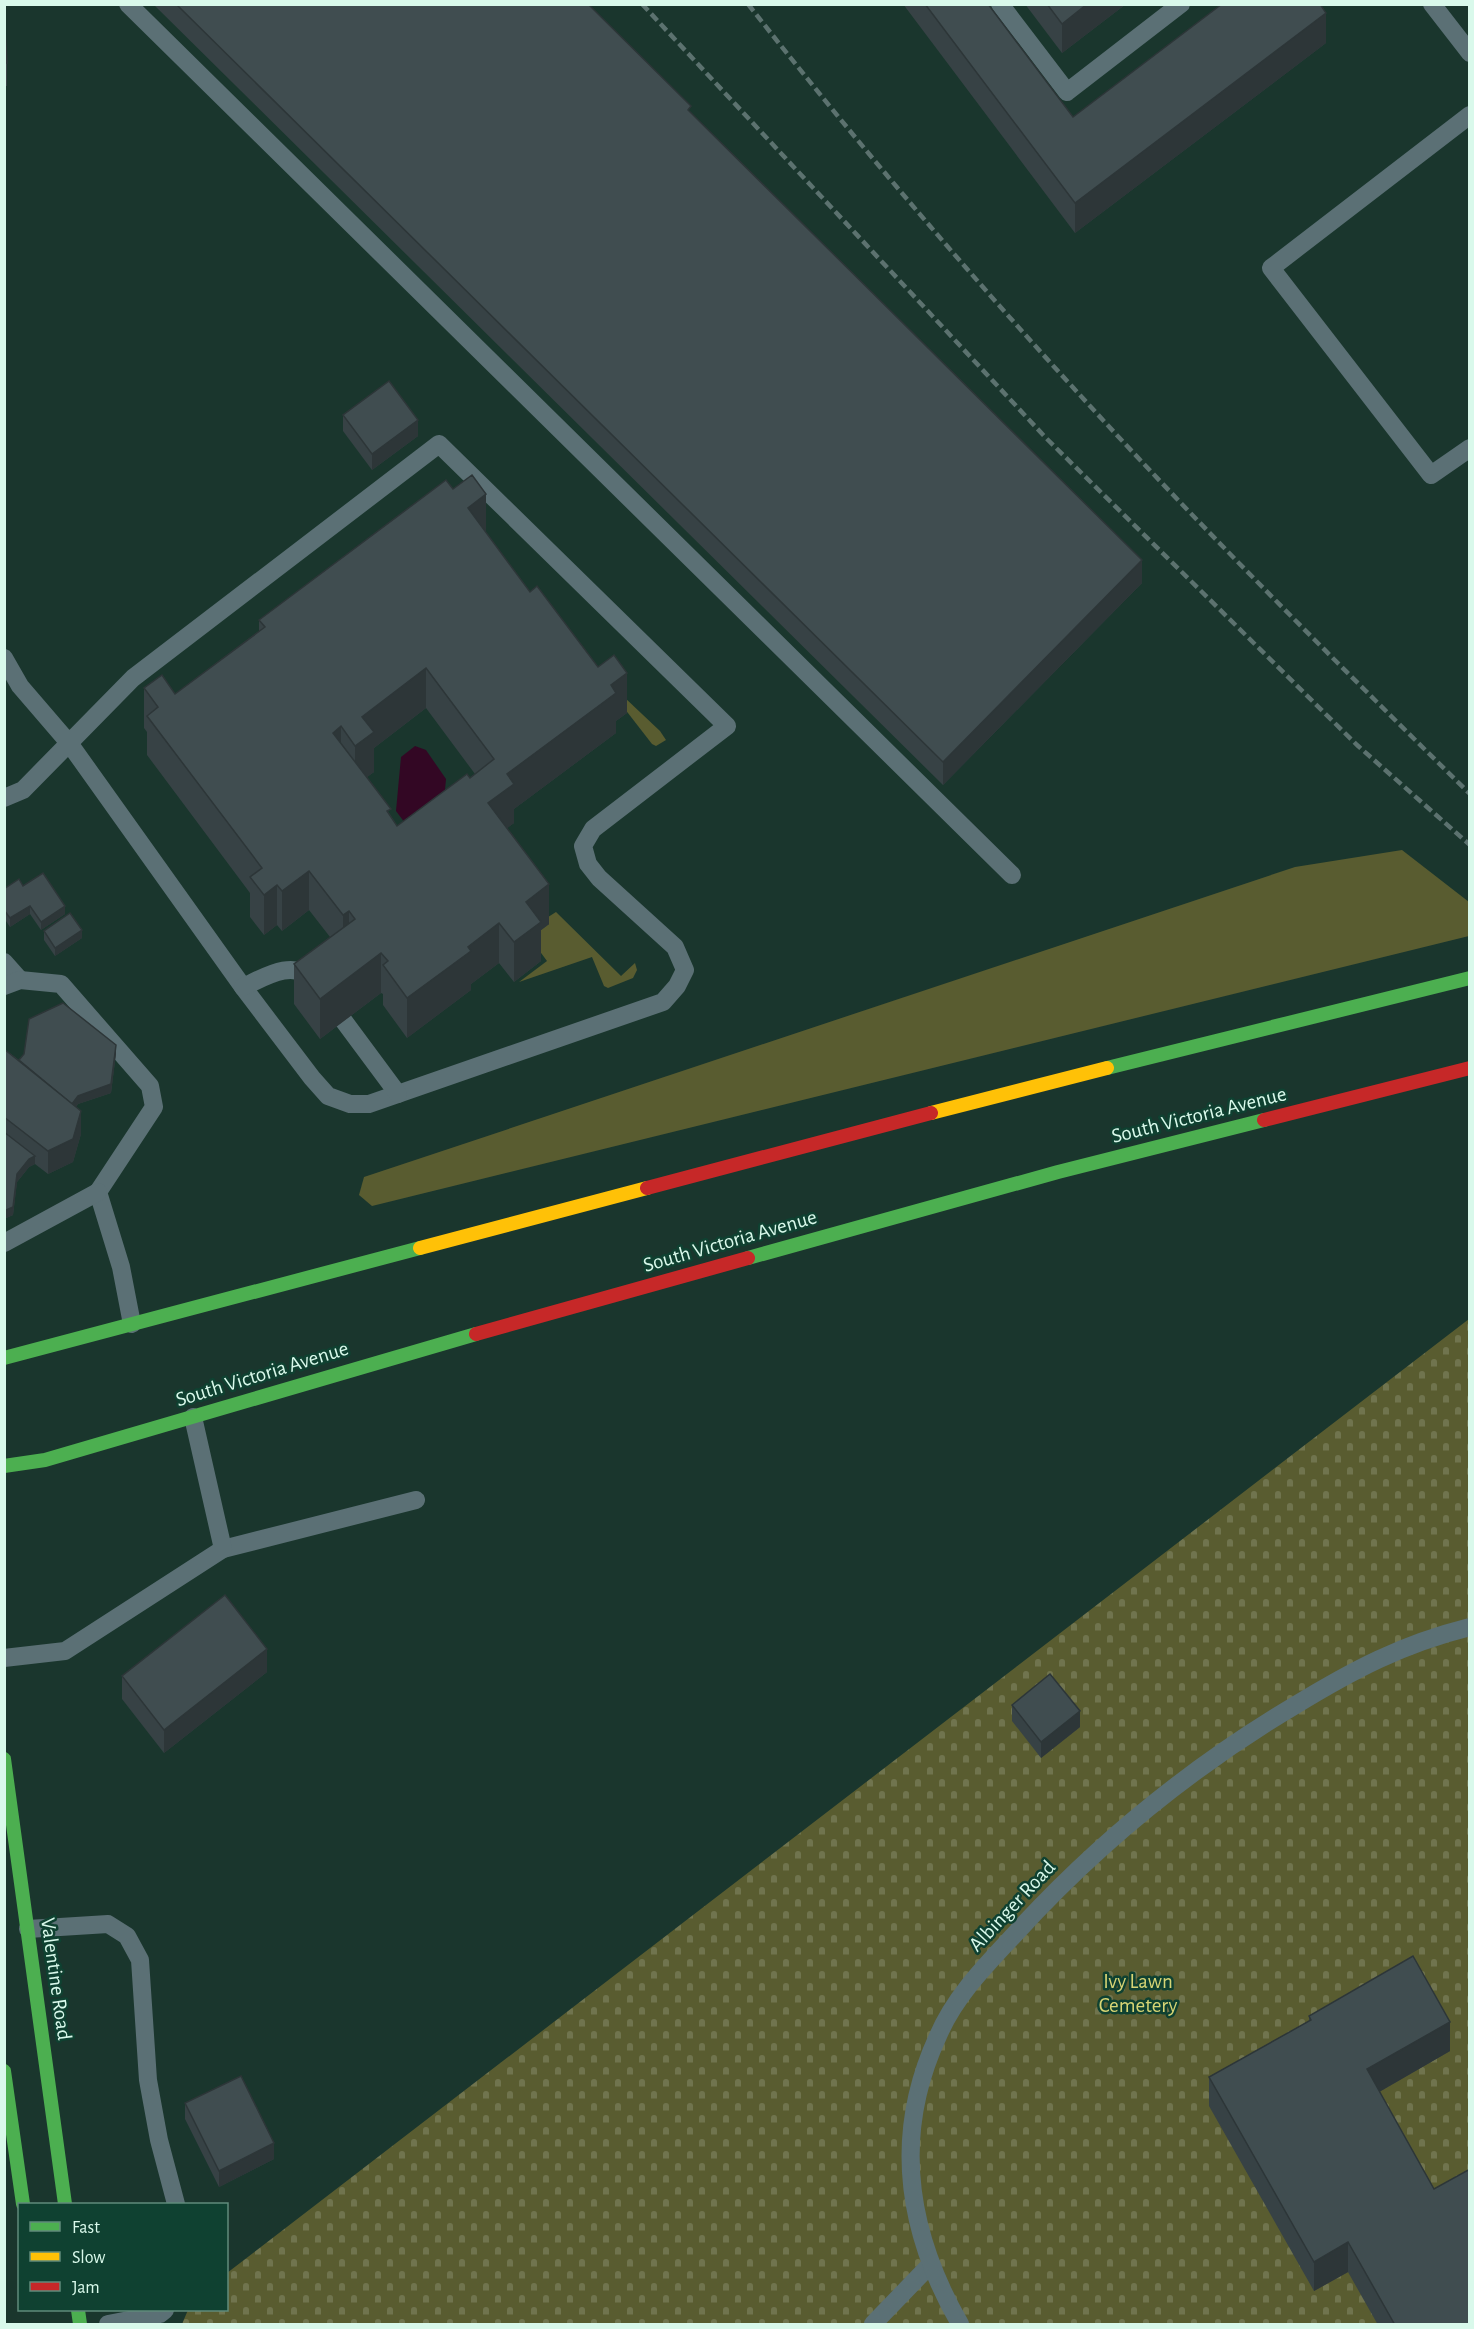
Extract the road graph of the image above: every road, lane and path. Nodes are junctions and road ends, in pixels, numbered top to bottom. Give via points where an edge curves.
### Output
1 (128, 4) edge
2 (1000, 4) edge
3 (1181, 4) edge
4 (1432, 4) edge
5 (1470, 53) edge
6 (1470, 115) edge
7 (1470, 448) edge
8 (4, 658) edge
9 (69, 743) junction
10 (4, 798) edge
11 (1012, 875) dead end
12 (4, 962) edge
13 (1470, 978) edge
14 (12, 983) edge
15 (243, 987) junction
16 (1470, 1068) edge
17 (398, 1094) junction
18 (98, 1192) junction
19 (4, 1243) edge
20 (132, 1324) junction
21 (4, 1358) edge
22 (193, 1417) junction
23 (4, 1466) edge
24 (416, 1500) dead end
25 (223, 1549) junction
26 (1470, 1627) edge
27 (4, 1658) edge
28 (4, 1759) edge
29 (28, 1929) junction
30 (4, 2071) edge
31 (23, 2203) edge
32 (65, 2203) edge
33 (175, 2203) edge
34 (930, 2265) junction
35 (163, 2312) edge
36 (108, 2325) edge
37 (873, 2325) edge
38 (960, 2325) edge

1 - 11 lane
2 - 3 lane via 1067,92
4 - 5 lane
6 - 7 lane via 1271,268 1431,475
8 - 9 lane via 20,686
9 - 10 lane via 22,790
9 - 15 lane
9 - 17 lane via 133,678 439,444 727,726 593,829 583,846 588,864 599,878 675,947 684,970 663,1002
12 - 14 lane
13 - 20 main road via 1033,1086
14 - 18 lane via 61,984 150,1086 154,1107
15 - 17 lane via 328,1096 350,1104 369,1104
15 - 17 lane via 279,971 297,969 311,976
16 - 22 main road, South Victoria Avenue via 1047,1175 425,1348
18 - 19 lane
18 - 20 lane via 121,1267
20 - 21 main road
22 - 23 main road, South Victoria Avenue via 45,1460
22 - 25 lane
24 - 25 lane
25 - 27 lane via 65,1651
26 - 34 lane, Albinger Road via 1386,1654 1240,1738 1144,1810 1055,1890 975,1978 938,2035 916,2098 911,2132 911,2188
28 - 29 main road, Valentine Road
29 - 32 main road, Valentine Road
29 - 33 lane via 108,1924 127,1936 140,1960 148,2080
30 - 31 main road
34 - 37 lane
34 - 38 lane, Albinger Road
35 - 36 lane

